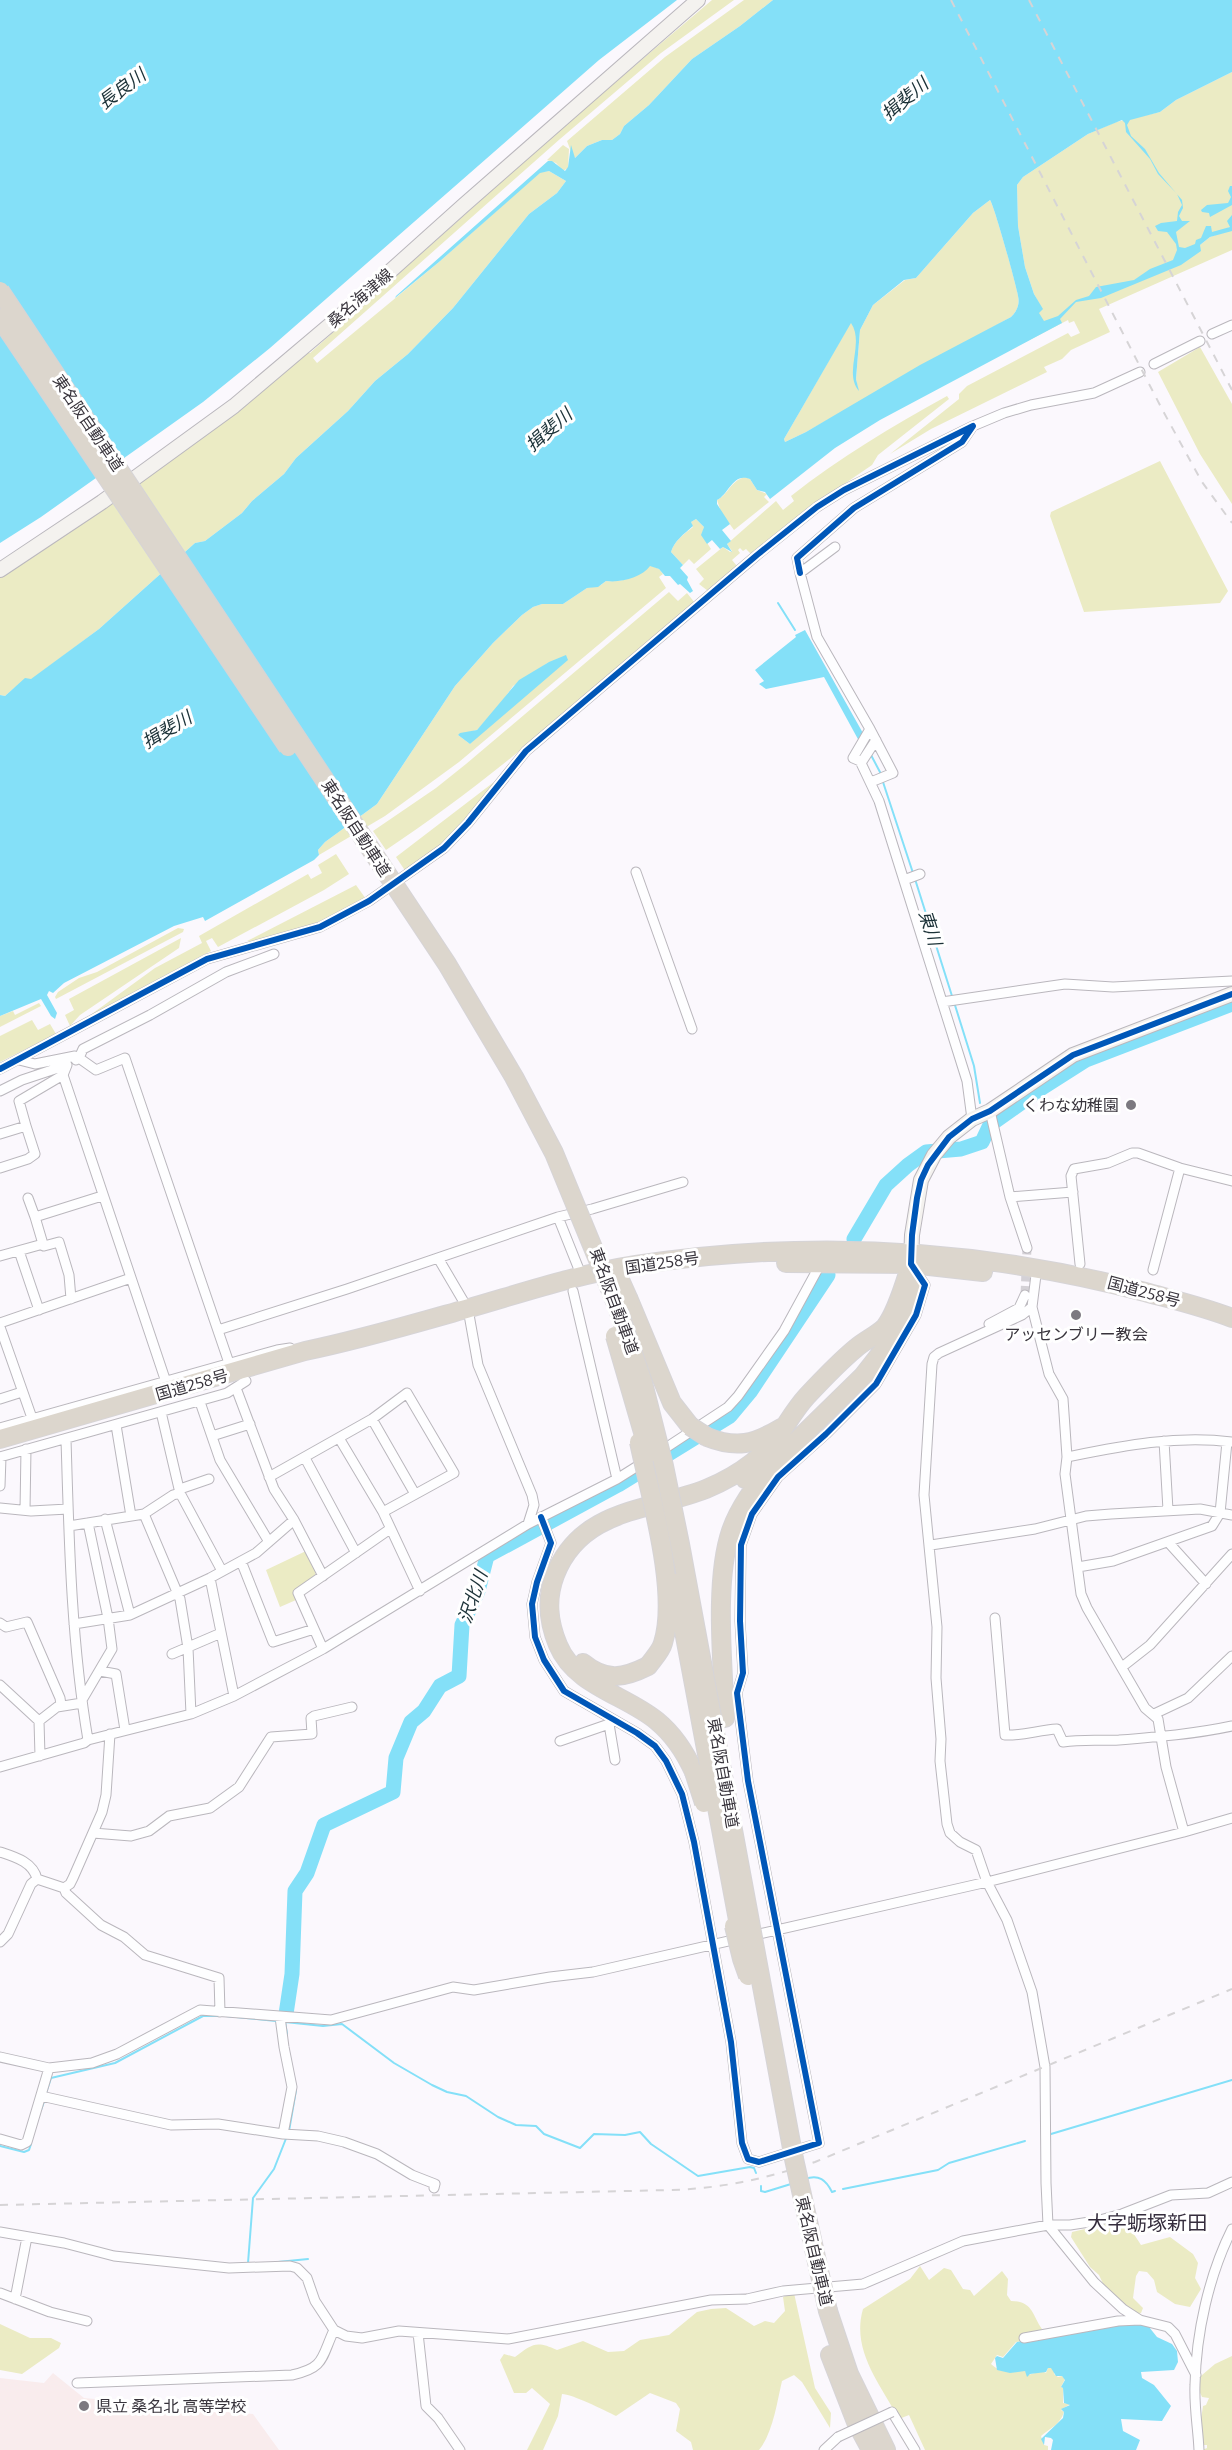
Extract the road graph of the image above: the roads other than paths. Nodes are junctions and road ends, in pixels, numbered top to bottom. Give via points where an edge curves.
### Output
1 (698, 0) edge
2 (0, 291) edge
3 (0, 318) edge
4 (1232, 325) edge
5 (1212, 334) dead end
6 (1200, 341) dead end
7 (1154, 364) dead end
8 (1140, 372) dead end
9 (973, 426) junction
10 (835, 547) dead end
11 (0, 570) edge
12 (800, 573) junction
13 (870, 729) junction
14 (876, 740) junction
15 (861, 763) junction
16 (871, 782) junction
17 (636, 872) dead end
18 (921, 874) dead end
19 (906, 879) junction
20 (274, 954) dead end
21 (1232, 981) edge
22 (1232, 994) edge
23 (944, 1002) junction
24 (692, 1029) dead end
25 (80, 1058) junction
26 (19, 1060) junction
27 (67, 1065) junction
28 (0, 1069) edge
29 (63, 1075) junction
30 (0, 1091) edge
31 (992, 1118) junction
32 (972, 1119) junction
33 (26, 1126) junction
34 (0, 1134) edge
35 (554, 1153) junction
36 (0, 1168) edge
37 (1180, 1168) junction
38 (1232, 1181) edge
39 (683, 1182) dead end
40 (1073, 1192) junction
41 (102, 1196) junction
42 (1010, 1197) junction
43 (28, 1198) dead end
44 (35, 1217) junction
45 (558, 1217) junction
46 (43, 1244) junction
47 (1027, 1248) tunnel mouth
48 (19, 1251) junction
49 (0, 1256) edge
50 (438, 1258) junction
51 (911, 1258) junction
52 (822, 1262) junction
53 (1080, 1264) dead end
54 (1153, 1270) dead end
55 (1036, 1272) junction
56 (131, 1278) junction
57 (577, 1284) junction
58 (1025, 1295) tunnel mouth
59 (71, 1299) junction
60 (1032, 1307) junction
61 (39, 1310) junction
62 (468, 1312) junction
63 (1232, 1318) edge
64 (0, 1325) edge
65 (218, 1330) junction
66 (1232, 1330) edge
67 (984, 1332) junction
68 (305, 1351) junction
69 (229, 1363) junction
70 (166, 1382) junction
71 (241, 1384) junction
72 (22, 1392) junction
73 (0, 1399) edge
74 (200, 1402) junction
75 (637, 1412) junction
76 (160, 1413) junction
77 (32, 1419) junction
78 (372, 1419) junction
79 (250, 1424) junction
80 (788, 1424) junction
81 (116, 1425) junction
82 (212, 1436) junction
83 (339, 1438) junction
84 (66, 1439) junction
85 (1164, 1441) junction
86 (1229, 1442) edge
87 (6, 1445) edge
88 (1066, 1457) junction
89 (305, 1458) junction
90 (772, 1465) junction
91 (269, 1477) junction
92 (209, 1479) dead end
93 (617, 1479) junction
94 (0, 1486) edge
95 (180, 1491) junction
96 (415, 1494) junction
97 (0, 1508) edge
98 (68, 1509) junction
99 (25, 1510) junction
100 (1168, 1510) junction
101 (383, 1512) junction
102 (1220, 1513) junction
103 (144, 1514) junction
104 (1232, 1515) edge
105 (130, 1516) junction
106 (105, 1520) junction
107 (294, 1520) junction
108 (1070, 1520) junction
109 (543, 1522) junction
110 (88, 1523) junction
111 (528, 1524) junction
112 (69, 1526) junction
113 (390, 1529) junction
114 (269, 1542) junction
115 (1168, 1542) junction
116 (931, 1545) junction
117 (356, 1553) junction
118 (1232, 1554) edge
119 (241, 1561) junction
120 (1078, 1567) junction
121 (222, 1571) junction
122 (323, 1576) junction
123 (210, 1578) junction
124 (1206, 1584) junction
125 (420, 1592) junction
126 (178, 1593) junction
127 (130, 1615) junction
128 (108, 1618) junction
129 (994, 1618) dead end
130 (0, 1623) edge
131 (74, 1624) junction
132 (314, 1629) junction
133 (221, 1633) junction
134 (188, 1648) junction
135 (323, 1649) junction
136 (172, 1654) dead end
137 (1232, 1656) edge
138 (1122, 1667) junction
139 (100, 1671) junction
140 (0, 1685) edge
141 (234, 1696) junction
142 (82, 1702) junction
143 (61, 1705) junction
144 (352, 1707) dead end
145 (191, 1714) junction
146 (1154, 1714) junction
147 (39, 1722) junction
148 (612, 1722) junction
149 (1232, 1726) edge
150 (125, 1730) junction
151 (110, 1734) junction
152 (1161, 1735) junction
153 (88, 1740) junction
154 (560, 1741) dead end
155 (40, 1756) junction
156 (615, 1760) dead end
157 (0, 1767) edge
158 (748, 1781) junction
159 (682, 1794) junction
160 (1232, 1818) edge
161 (1184, 1832) junction
162 (93, 1833) junction
163 (0, 1852) edge
164 (38, 1879) junction
165 (987, 1882) junction
166 (64, 1888) junction
167 (776, 1929) junction
168 (754, 1940) junction
169 (0, 1942) edge
170 (712, 1944) junction
171 (748, 1976) junction
172 (220, 2012) junction
173 (280, 2017) junction
174 (0, 2057) edge
175 (49, 2068) junction
176 (40, 2097) junction
177 (283, 2134) junction
178 (0, 2139) edge
179 (1232, 2182) edge
180 (434, 2188) dead end
181 (1048, 2225) junction
182 (1232, 2229) edge
183 (0, 2232) edge
184 (27, 2237) junction
185 (0, 2293) edge
186 (15, 2299) junction
187 (823, 2313) junction
188 (1140, 2320) junction
189 (87, 2321) dead end
190 (334, 2331) junction
191 (418, 2333) junction
192 (1024, 2338) dead end
193 (1196, 2375) junction
194 (77, 2383) dead end
195 (460, 2450) edge
196 (824, 2450) edge
197 (871, 2450) edge
198 (886, 2450) edge
199 (915, 2450) edge
200 (1199, 2450) edge

1 - 11 main road, 桑名海津線 via 234,406
2 - 35 highway, 東名阪自動車道, bridge via 447,964
3 - 75 highway, 東名阪自動車道, bridge via 364,861 504,1082 544,1158 578,1236 607,1309
4 - 5 street
6 - 7 street
8 - 9 street via 1094,393 1031,405
9 - 12 street via 962,442 854,508 797,558
9 - 26 street via 844,490 800,521 526,751 444,848 369,901 320,927 207,959
10 - 12 street
12 - 13 street via 817,637
13 - 14 street
13 - 15 street via 853,758
14 - 15 street
14 - 16 street via 893,773
15 - 16 street
16 - 19 street
17 - 24 street
18 - 19 street
19 - 23 street
20 - 25 street via 226,972 83,1049
21 - 23 street via 1113,987 1065,984
22 - 31 main road via 1073,1055
23 - 32 street via 967,1081
25 - 26 street via 35,1064
25 - 27 street
25 - 65 street via 96,1070 125,1058
26 - 28 street
27 - 29 street
27 - 30 street
29 - 33 street via 19,1101
29 - 41 street
31 - 32 main road
31 - 42 street
32 - 51 main road via 947,1140 921,1180
33 - 34 street
33 - 36 street via 35,1154
35 - 80 highway, bridge via 569,1173 629,1300 672,1403 690,1426 707,1437 738,1445 750,1444
35 - 168 highway, 東名阪自動車道, bridge via 605,1274 643,1383 680,1544
37 - 38 street
37 - 40 street via 1132,1153 1108,1163 1074,1169
37 - 54 street
39 - 45 street
40 - 42 street
40 - 53 street
41 - 44 street
41 - 56 street
42 - 47 street
43 - 44 street
44 - 46 street
45 - 50 street
45 - 57 street
46 - 48 street
46 - 59 street via 59,1242
48 - 49 street
48 - 61 street
50 - 62 street
50 - 65 street
51 - 52 highway, 国道258号
51 - 55 highway, 国道258号
51 - 57 highway, 国道258号 via 824,1250 774,1251 635,1265
51 - 80 highway via 885,1327 854,1349 806,1397
51 - 90 highway via 914,1287 899,1330 863,1376
51 - 158 street via 925,1285 916,1315 890,1362 876,1383 778,1477 745,1530 740,1560 743,1673 737,1693
52 - 57 highway, 国道258号 via 703,1269
52 - 93 street via 784,1331 728,1407
55 - 60 street
55 - 63 highway, 国道258号 via 1124,1287
55 - 66 highway, 国道258号
56 - 59 street
56 - 70 street
57 - 62 highway, 国道258号 via 528,1290
57 - 93 street
58 - 67 street via 1019,1308 984,1326
59 - 61 street
60 - 67 street
60 - 88 street via 1049,1374 1063,1399
61 - 64 street
62 - 68 highway, 国道258号
62 - 71 highway, 国道258号 via 431,1328
62 - 111 street via 478,1365 532,1495 534,1505
64 - 72 street
65 - 69 street
67 - 116 street via 939,1353 932,1364 924,1495
68 - 69 street via 289,1348
68 - 87 highway, 国道258号
69 - 70 street
70 - 77 street
71 - 74 street via 227,1394
71 - 79 street
71 - 87 highway, 国道258号
72 - 73 street
72 - 77 street
74 - 76 street
74 - 82 street
75 - 90 highway, bridge via 637,1430 666,1571 667,1625 663,1645 648,1666 627,1676 601,1673 577,1656 559,1618 562,1583 574,1559 609,1529 649,1514 697,1502 716,1495
75 - 171 highway, 東名阪自動車道, bridge via 669,1546
76 - 81 street
76 - 95 street
77 - 87 street
78 - 83 street
78 - 96 street
78 - 96 street via 407,1393 454,1473
79 - 82 street
79 - 91 street
80 - 171 highway, bridge via 773,1446 732,1476 706,1489 627,1512 591,1529 568,1550 552,1584 550,1618 559,1648 574,1669 655,1719 678,1743 694,1772
81 - 84 street
81 - 105 street
82 - 114 street via 220,1460
83 - 89 street
83 - 101 street
84 - 87 street
84 - 98 street
85 - 86 street via 1187,1438
85 - 88 street
85 - 100 street
86 - 102 street
87 - 94 street
87 - 99 street
88 - 108 street
89 - 91 street
89 - 117 street
90 - 168 highway, bridge via 746,1500 730,1531 721,1621 729,1758 755,1910
91 - 107 street
92 - 95 street
93 - 109 street
95 - 103 street
95 - 121 street
96 - 101 street
97 - 99 street
98 - 99 street
98 - 112 street
100 - 102 street
100 - 108 street
101 - 113 street
102 - 104 street
102 - 115 street via 1212,1526
103 - 105 street
103 - 126 street
105 - 106 street
106 - 110 street
106 - 127 street
107 - 114 street
107 - 122 street
108 - 116 street
108 - 120 street
109 - 111 street
109 - 148 street via 551,1547 532,1604 539,1650 564,1691
110 - 112 street
110 - 128 street
111 - 125 street
112 - 131 street
113 - 117 street
113 - 125 street
114 - 119 street
115 - 120 street via 1113,1561
115 - 124 street
116 - 165 street via 940,1761 947,1824 955,1838 976,1850
117 - 122 street
118 - 124 street
119 - 121 street
119 - 132 street via 273,1642
120 - 138 street via 1087,1608
121 - 123 street
122 - 132 street via 298,1593
123 - 126 street
123 - 133 street
124 - 138 street via 1150,1645
125 - 135 street
126 - 127 street
126 - 134 street
127 - 128 street
128 - 131 street
128 - 139 street via 112,1649
129 - 152 street via 1005,1735 1057,1729 1063,1742
130 - 143 street via 6,1627 27,1622
131 - 142 street
132 - 135 street
133 - 134 street
133 - 141 street
134 - 136 street
134 - 145 street
135 - 141 street
137 - 146 street via 1188,1698
138 - 146 street via 1145,1708
139 - 142 street
139 - 150 street via 116,1674
140 - 147 street
141 - 145 street
142 - 143 street
142 - 153 street
143 - 147 street
144 - 162 street via 314,1716 312,1734 271,1737 239,1787 210,1808 169,1816 149,1831 131,1836
145 - 150 street
146 - 152 street
147 - 155 street
148 - 154 street
148 - 156 street
148 - 159 street via 655,1746
149 - 152 street
150 - 151 street
151 - 153 street
151 - 162 street via 106,1795
152 - 161 street
153 - 155 street
155 - 157 street
158 - 159 street
158 - 167 street
159 - 170 street
160 - 161 street
161 - 165 street
162 - 166 street via 74,1878
163 - 164 street via 24,1862
164 - 166 street
164 - 169 street via 31,1884 8,1934
165 - 167 street
165 - 181 street via 1007,1920 1029,1983 1045,2059
166 - 172 street via 101,1925 124,1937 145,1955 219,1978
167 - 170 street
167 - 170 street via 819,2143 759,2162 748,2159 742,2143 731,2042
168 - 187 highway, 東名阪自動車道, bridge
170 - 173 street via 593,1972 474,1990 453,1987 331,2020
171 - 187 highway, 東名阪自動車道 via 782,2163
172 - 173 street
172 - 175 street via 200,2010 117,2054
173 - 177 street via 292,2087
174 - 175 street
175 - 176 street
176 - 177 street via 171,2125 218,2124
176 - 178 street via 27,2142 21,2145
177 - 180 street via 318,2136 360,2148 435,2184
179 - 181 street via 1202,2195 1171,2195 1096,2221
181 - 188 street via 1094,2282
181 - 191 street via 963,2241 863,2284 711,2300 508,2339
182 - 193 street via 1214,2273
183 - 184 street
184 - 186 street
184 - 190 street via 114,2256 229,2268 297,2268 307,2278 315,2301
185 - 186 street
186 - 189 street
187 - 197 highway, 東名阪自動車道 via 838,2379
187 - 198 highway, 東名阪自動車道
188 - 192 street
188 - 193 street via 1168,2327
190 - 191 street via 362,2338 390,2332
190 - 194 street via 318,2366 292,2375
191 - 195 street via 426,2406
193 - 200 street
196 - 199 street, bridge via 838,2437 892,2412

